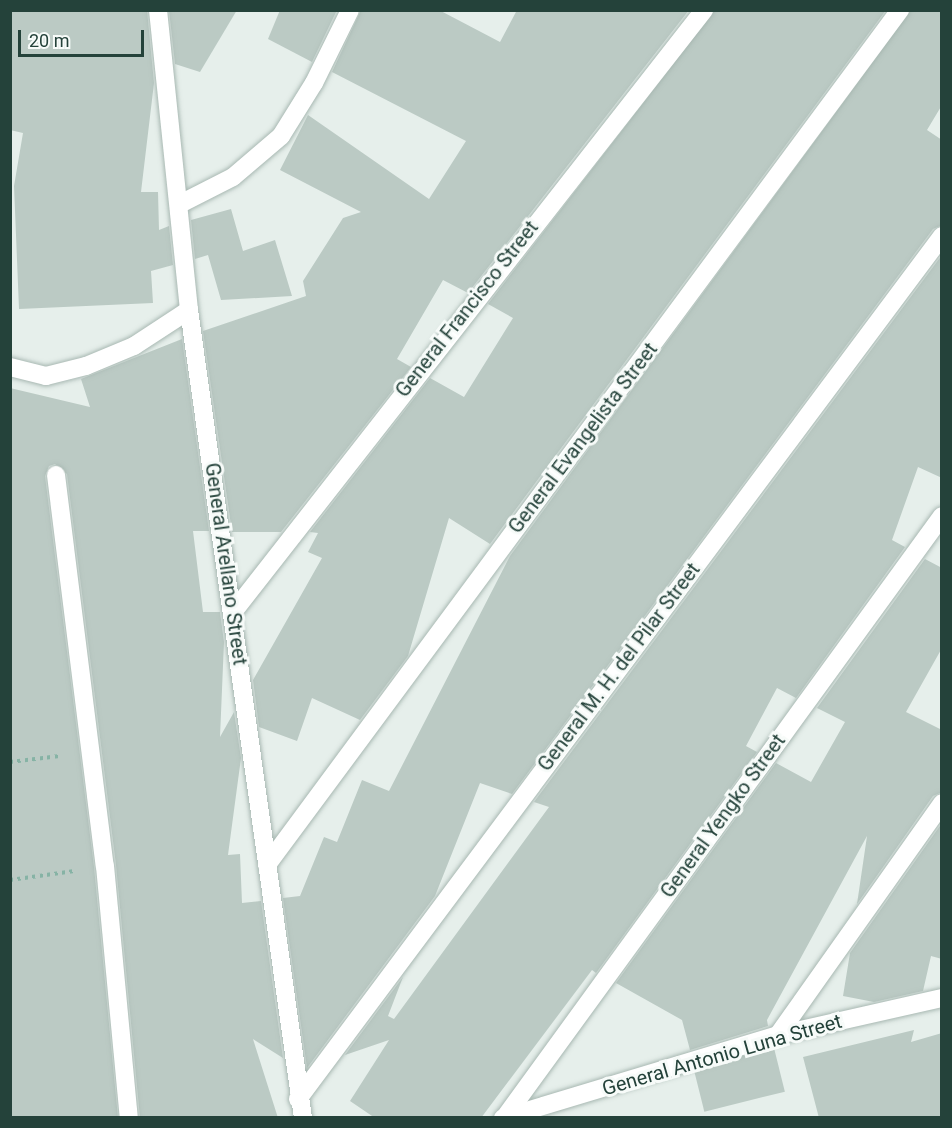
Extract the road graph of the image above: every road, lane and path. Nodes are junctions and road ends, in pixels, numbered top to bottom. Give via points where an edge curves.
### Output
1 (158, 10) edge
2 (350, 10) edge
3 (704, 10) edge
4 (900, 10) edge
5 (180, 204) junction
6 (942, 236) edge
7 (189, 310) junction
8 (10, 367) edge
9 (56, 475) dead end
10 (942, 516) edge
11 (234, 611) junction
12 (91, 753) junction
13 (10, 762) edge
14 (942, 803) edge
15 (267, 865) junction
16 (105, 866) junction
17 (10, 880) edge
18 (942, 998) edge
19 (778, 1035) junction
20 (298, 1099) junction
21 (504, 1117) edge
22 (129, 1118) edge
23 (303, 1118) edge

1 - 5 street, General Arellano Street
2 - 5 street via 314,83 281,136 233,177
3 - 11 street, General Francisco Street
4 - 15 street, General Evangelista Street
5 - 7 street, General Arellano Street
6 - 20 street, General M. H. del Pilar Street
7 - 8 street via 134,346 86,366 46,376
7 - 11 street, General Arellano Street
9 - 12 street
10 - 21 street, General Yengko Street
11 - 15 street, General Arellano Street
12 - 13 path
12 - 16 street
14 - 19 street
15 - 20 street, General Arellano Street
16 - 17 path
16 - 22 street
18 - 19 street, General Antonio Luna Street
19 - 21 street, General Antonio Luna Street
20 - 23 street, General Arellano Street

